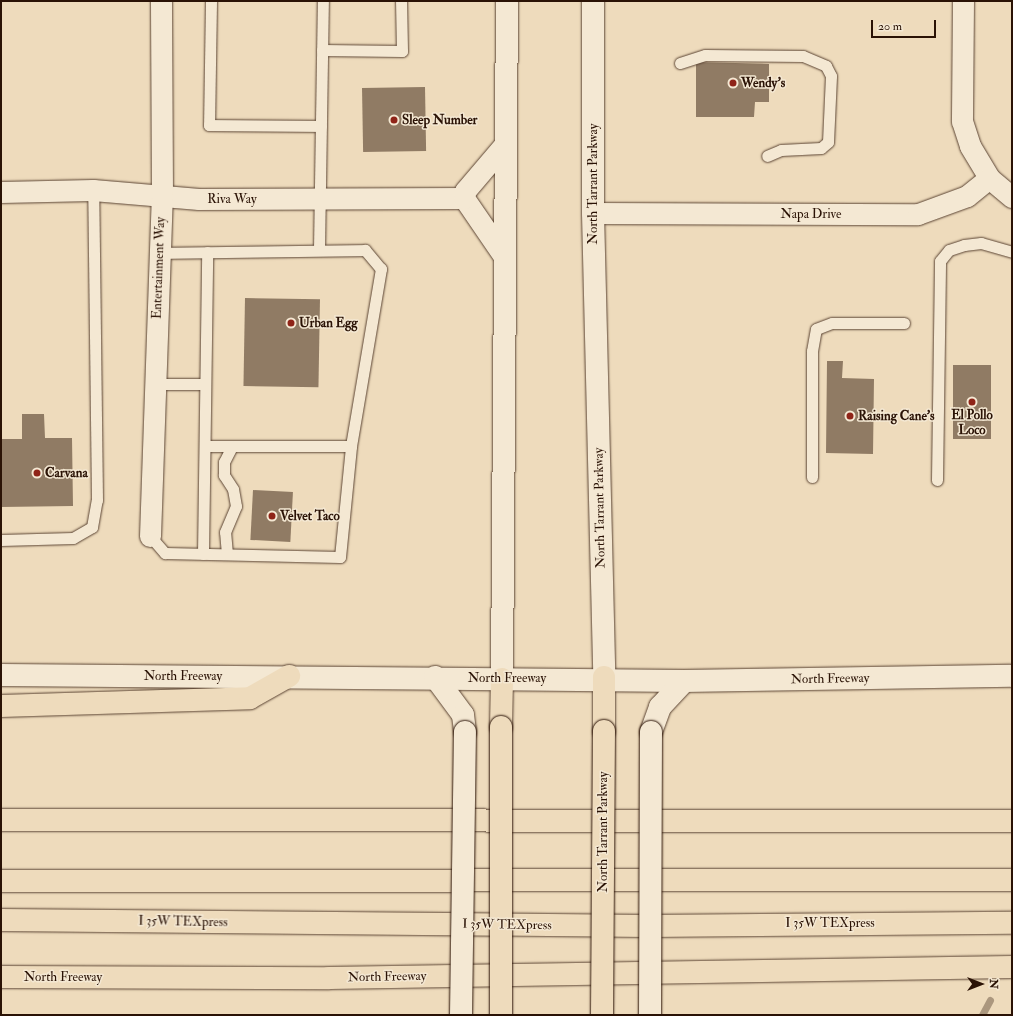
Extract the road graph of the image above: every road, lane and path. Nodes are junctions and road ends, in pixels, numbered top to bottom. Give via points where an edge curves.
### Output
1 (161, 1) edge
2 (211, 1) edge
3 (323, 1) edge
4 (401, 1) edge
5 (507, 1) edge
6 (593, 1) edge
7 (963, 1) edge
8 (322, 50) junction
9 (680, 63) dead end
10 (321, 126) junction
11 (505, 144) junction
12 (767, 156) dead end
13 (989, 178) junction
14 (94, 190) junction
15 (1, 192) edge
16 (162, 195) junction
17 (1012, 197) edge
18 (464, 198) junction
19 (320, 199) junction
20 (593, 213) junction
21 (319, 249) junction
22 (207, 252) junction
23 (1012, 252) edge
24 (159, 253) junction
25 (503, 255) junction
26 (904, 323) dead end
27 (156, 384) junction
28 (206, 384) junction
29 (205, 446) junction
30 (232, 446) junction
31 (351, 446) junction
32 (812, 477) dead end
33 (938, 480) dead end
34 (150, 536) joint
35 (1, 540) edge
36 (203, 554) junction
37 (226, 554) junction
38 (1, 675) edge
39 (289, 676) junction
40 (1012, 676) edge
41 (435, 677) junction
42 (604, 677) junction
43 (502, 679) junction
44 (684, 680) junction
45 (1, 706) edge
46 (1, 820) edge
47 (1012, 821) edge
48 (1012, 880) edge
49 (1, 881) edge
50 (1, 920) edge
51 (1012, 923) edge
52 (1012, 967) edge
53 (1, 977) edge
54 (461, 1015) edge
55 (501, 1015) edge
56 (602, 1015) edge
57 (650, 1015) edge

1 - 16 street, Entertainment Way
2 - 10 lane via 209,125
3 - 8 lane
4 - 8 lane via 402,51
5 - 11 main road
6 - 20 main road, North Tarrant Parkway
7 - 13 street via 962,121 970,146
8 - 10 lane
9 - 12 lane via 705,55 803,56 826,66 830,76 828,142 822,148 781,150
10 - 19 lane
11 - 18 street via 465,192
11 - 25 main road
13 - 17 street
13 - 20 street, Napa Drive via 967,196 918,214
14 - 15 street, Riva Way
14 - 16 street, Riva Way
14 - 35 lane via 97,500 92,527 73,538
16 - 19 street, Riva Way via 199,199
16 - 24 street, Entertainment Way
18 - 19 street, Riva Way
18 - 25 street
19 - 21 lane
20 - 42 main road, North Tarrant Parkway
21 - 22 lane
21 - 31 lane via 365,250 381,268
22 - 24 lane
22 - 28 lane
23 - 33 lane via 981,243 964,245 949,250 940,261
24 - 27 street, Entertainment Way
25 - 43 main road
26 - 32 lane via 832,323 816,329 812,351
27 - 28 lane
27 - 34 street, Entertainment Way
28 - 29 lane
29 - 30 lane
29 - 36 lane
30 - 31 lane
30 - 37 lane via 224,462 224,475 233,489 236,506 225,532
31 - 37 lane via 340,557
34 - 36 lane via 165,553
36 - 37 lane
38 - 39 main road, North Freeway
39 - 41 main road, North Freeway
39 - 45 main road via 250,698
40 - 44 main road, North Freeway
41 - 43 main road, North Freeway
41 - 54 main road, bridge via 463,715 465,732
42 - 43 main road, North Freeway
42 - 44 main road, North Freeway
42 - 56 main road, North Tarrant Parkway, bridge
43 - 55 main road, bridge
44 - 57 main road, bridge via 660,707 651,732
46 - 47 main road
48 - 49 main road
50 - 51 main road, I 35W TEXpress via 648,926
52 - 53 main road, North Freeway via 330,978

